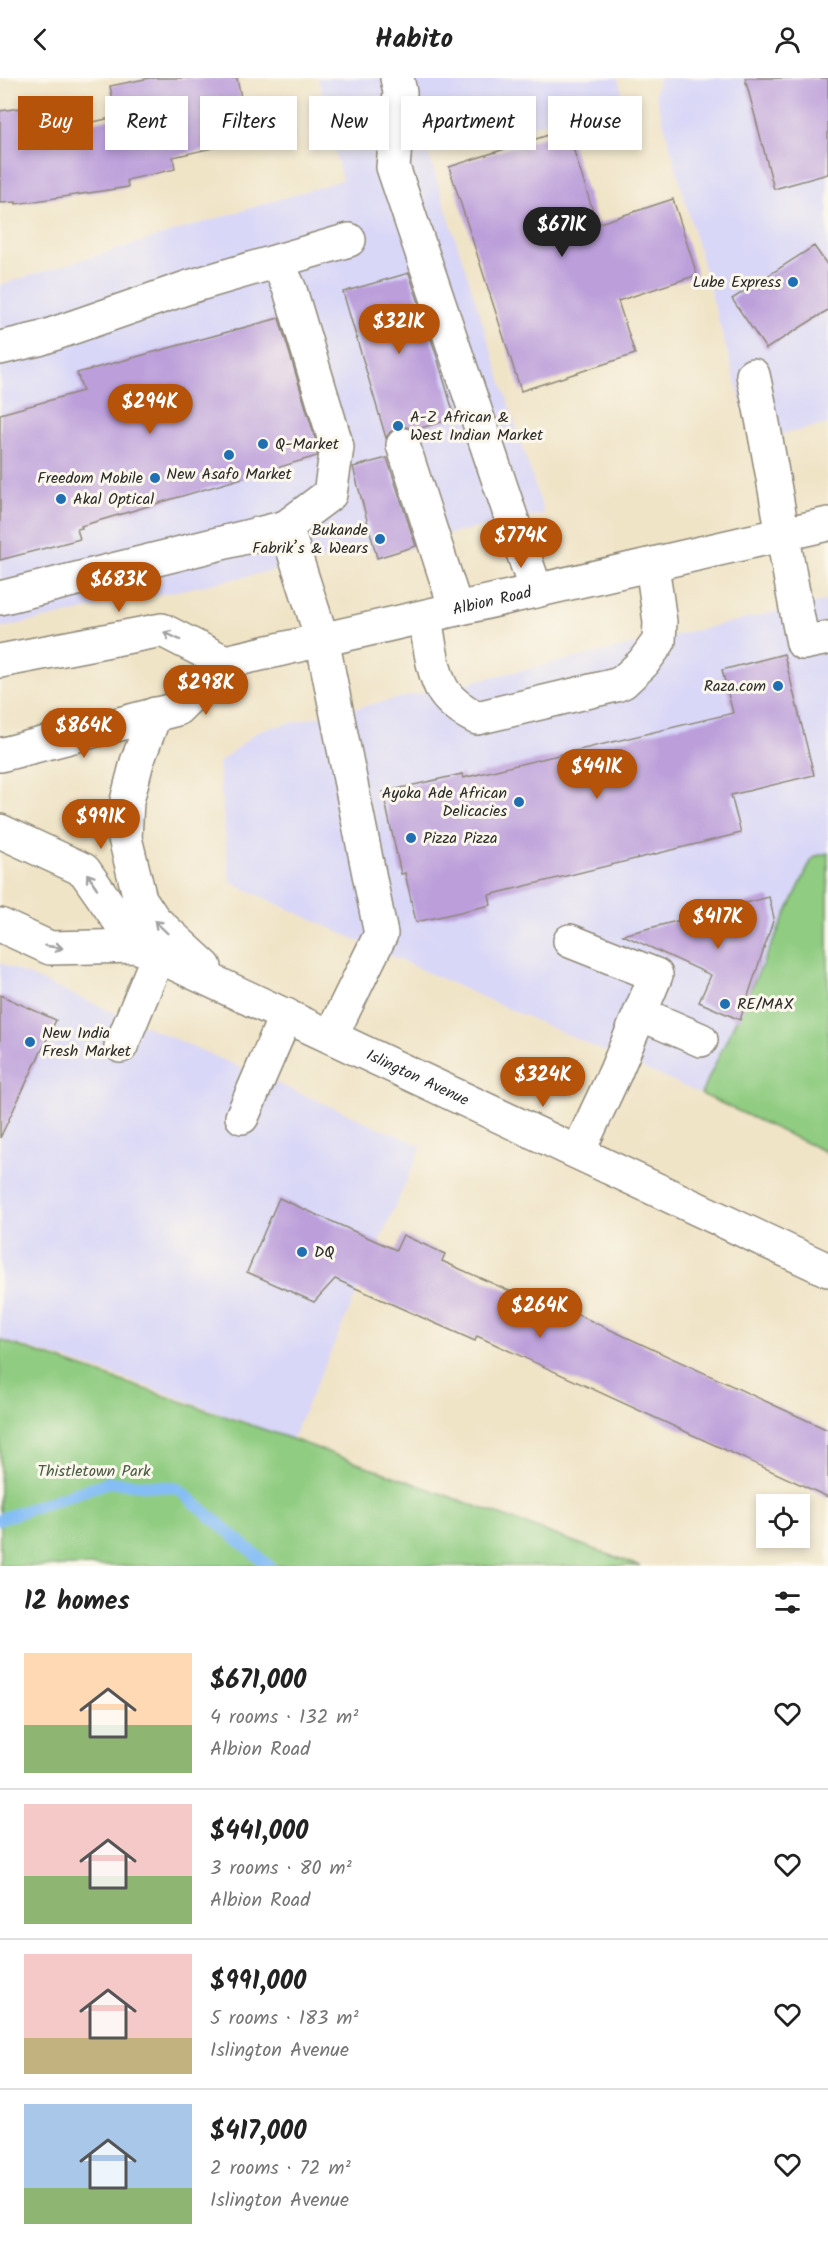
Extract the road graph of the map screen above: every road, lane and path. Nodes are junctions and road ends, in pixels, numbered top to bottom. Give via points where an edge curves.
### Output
1 (397, 78) edge
2 (350, 240) dead end
3 (277, 261) junction
4 (0, 348) edge
5 (753, 375) dead end
6 (403, 445) dead end
7 (828, 524) edge
8 (286, 527) junction
9 (781, 534) junction
10 (652, 565) junction
11 (536, 591) junction
12 (0, 598) edge
13 (440, 613) junction
14 (828, 638) edge
15 (322, 639) junction
16 (0, 661) edge
17 (225, 662) junction
18 (155, 714) junction
19 (0, 755) edge
20 (0, 831) edge
21 (0, 925) edge
22 (570, 941) dead end
23 (147, 951) junction
24 (237, 992) junction
25 (641, 1014) junction
26 (286, 1015) junction
27 (332, 1036) junction
28 (701, 1040) dead end
29 (121, 1046) dead end
30 (242, 1117) dead end
31 (578, 1152) junction
32 (828, 1270) edge

1 - 11 main road via 400,92 393,167
2 - 3 main road
3 - 4 main road via 39,339
3 - 8 main road via 290,290 337,447 330,494
5 - 9 main road via 769,447
6 - 13 main road
7 - 9 main road, Albion Road
8 - 12 main road
8 - 15 main road
9 - 10 main road, Albion Road
9 - 14 main road via 803,643
10 - 11 main road, Albion Road
10 - 13 main road via 659,641 650,656 623,682 477,718 444,692 438,676
11 - 13 main road, Albion Road
13 - 15 main road, Albion Road
15 - 17 main road, Albion Road
15 - 27 main road via 381,934
17 -> 16 main road via 162,630
17 - 18 main road via 177,709
18 - 19 main road
24 -> 18 main road via 162,928 140,899 125,838 126,810 137,762
23 -> 20 main road via 84,870
21 -> 23 main road, Islington Avenue via 50,948
22 - 25 main road via 656,975
23 - 24 main road, Islington Avenue
23 - 29 main road
24 - 26 main road, Islington Avenue
25 - 28 main road
25 - 31 main road
26 - 27 main road, Islington Avenue
26 - 30 main road
27 - 31 main road, Islington Avenue
31 - 32 main road, Islington Avenue

